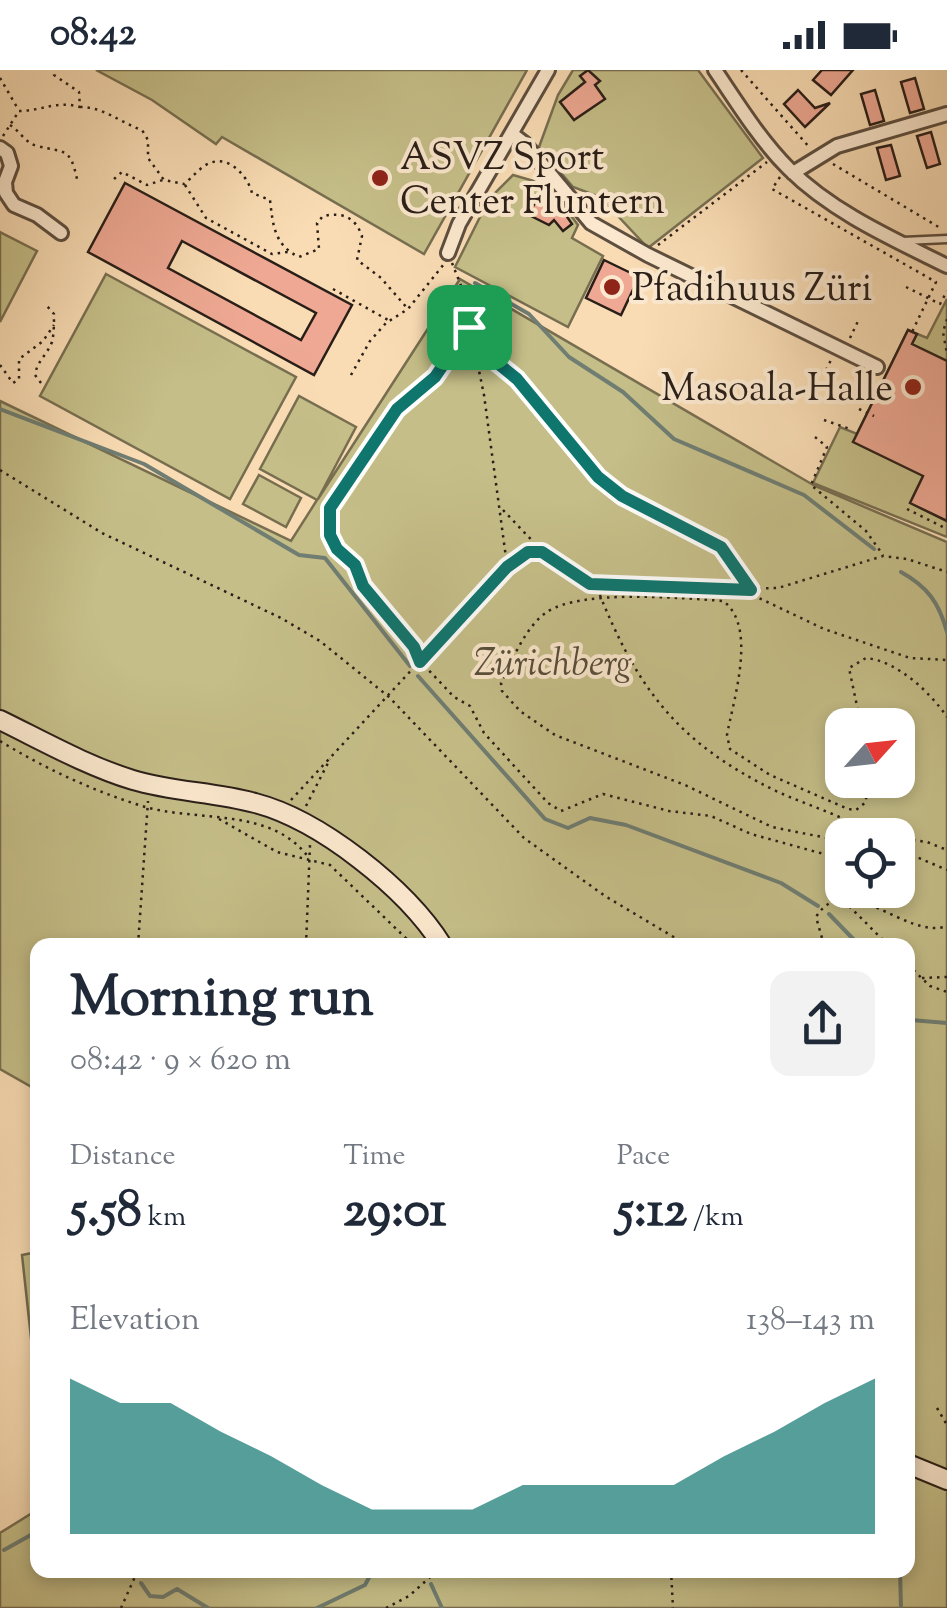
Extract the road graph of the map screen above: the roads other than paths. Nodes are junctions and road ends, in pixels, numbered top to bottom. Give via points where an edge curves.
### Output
1 (548, 70) edge
2 (715, 70) edge
3 (947, 114) edge
4 (512, 134) junction
5 (0, 145) edge
6 (790, 170) junction
7 (61, 234) dead end
8 (947, 238) edge
9 (900, 242) junction
10 (448, 253) road end
11 (946, 263) edge
12 (877, 367) dead end
13 (0, 720) edge
14 (437, 938) edge
15 (915, 1467) edge
16 (947, 1480) edge

1 - 4 street
2 - 6 street
3 - 6 street via 837,146
4 - 10 street
4 - 12 street via 591,223
5 - 7 street via 11,166 6,193 14,205
6 - 9 street via 829,202
8 - 9 lane
9 - 11 street
13 - 14 main road via 105,770 283,813 366,866
15 - 16 main road

